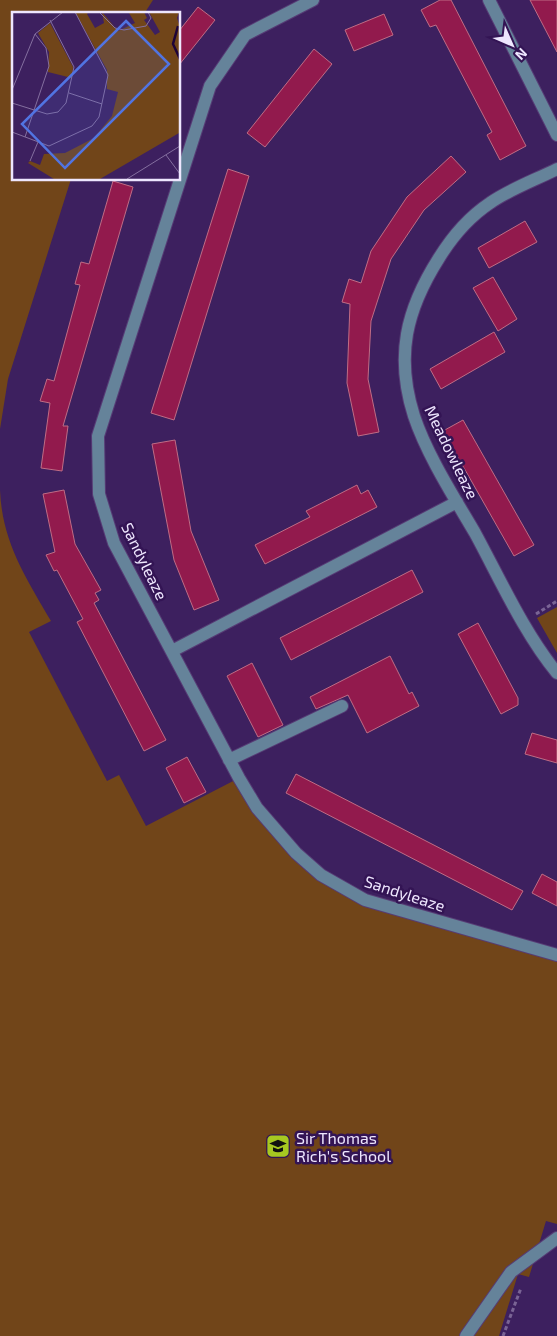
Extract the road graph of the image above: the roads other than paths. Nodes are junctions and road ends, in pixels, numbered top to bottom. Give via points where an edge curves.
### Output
1 (313, 0) edge
2 (488, 0) edge
3 (557, 135) edge
4 (557, 169) edge
5 (180, 180) edge
6 (180, 180) edge
7 (457, 502) junction
8 (172, 651) junction
9 (557, 673) edge
10 (342, 706) dead end
11 (229, 760) junction
12 (557, 955) edge
13 (557, 1238) edge
14 (466, 1336) edge

1 - 5 street, Sandyleaze via 245,35 210,86
2 - 3 street
4 - 7 street, Meadowleaze via 490,202 466,223 427,277 410,313 405,381 414,417
6 - 8 street, Sandyleaze via 98,436 99,494 114,543
7 - 8 street
7 - 9 street, Meadowleaze via 547,661
8 - 11 street, Sandyleaze
10 - 11 street
11 - 12 street, Sandyleaze via 257,808 296,853 321,875 365,900
13 - 14 street via 511,1272

